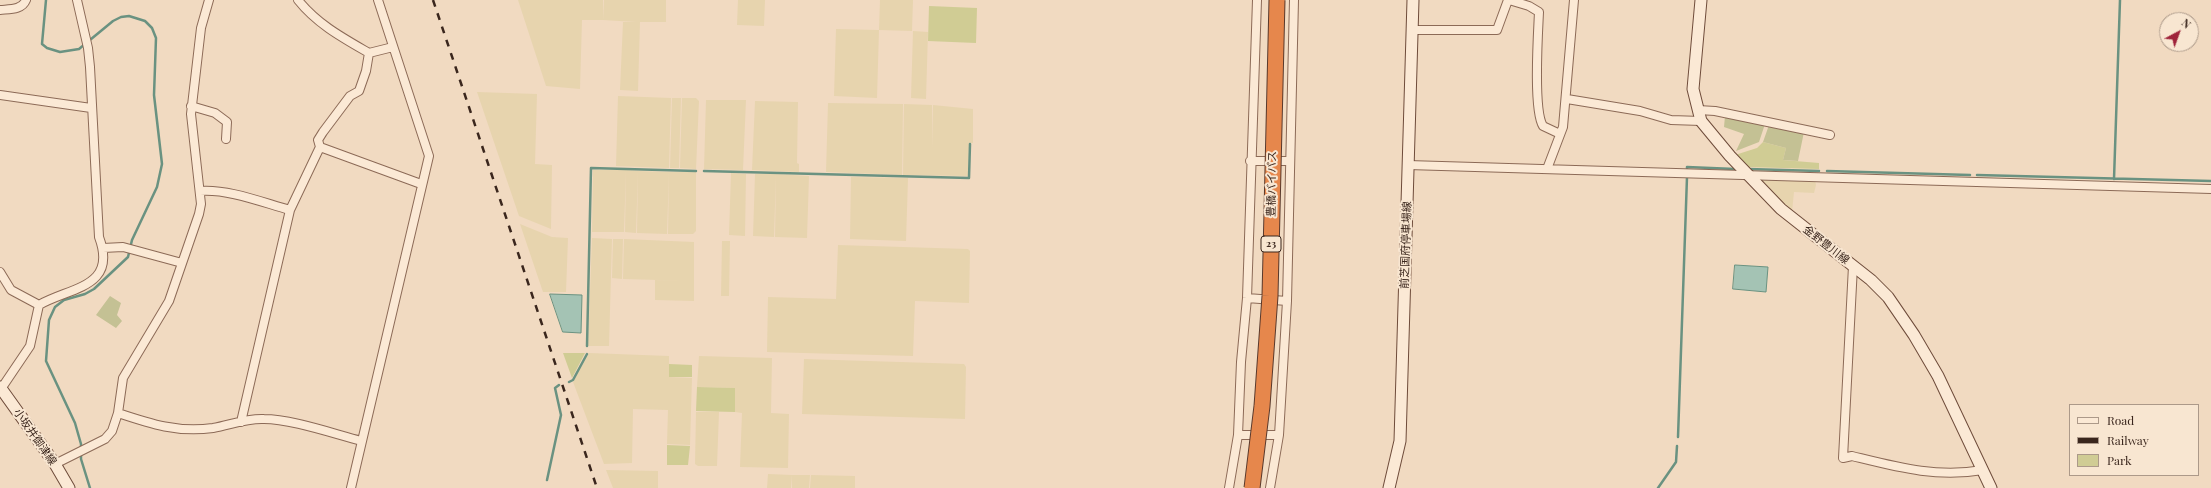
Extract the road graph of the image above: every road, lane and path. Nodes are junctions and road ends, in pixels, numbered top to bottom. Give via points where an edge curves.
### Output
1 (26, 0) edge
2 (77, 0) edge
3 (209, 0) edge
4 (298, 0) edge
5 (378, 0) edge
6 (1257, 0) edge
7 (1278, 0) edge
8 (1284, 0) edge
9 (1294, 0) edge
10 (1413, 0) edge
11 (1508, 0) edge
12 (1574, 0) edge
13 (1702, 0) edge
14 (0, 10) edge
15 (1412, 30) junction
16 (393, 47) junction
17 (368, 53) junction
18 (0, 95) edge
19 (1567, 99) junction
20 (192, 106) junction
21 (91, 108) junction
22 (1700, 116) junction
23 (1560, 134) junction
24 (1830, 135) dead end
25 (226, 140) dead end
26 (320, 147) junction
27 (1250, 161) junction
28 (1290, 161) junction
29 (1408, 164) junction
30 (1547, 169) junction
31 (1746, 174) junction
32 (421, 184) junction
33 (2211, 188) edge
34 (200, 191) junction
35 (290, 210) junction
36 (103, 248) junction
37 (182, 263) junction
38 (1853, 266) junction
39 (0, 272) edge
40 (1247, 298) junction
41 (1287, 301) junction
42 (39, 305) junction
43 (0, 388) edge
44 (118, 413) junction
45 (241, 422) junction
46 (1238, 435) junction
47 (1279, 435) junction
48 (362, 441) junction
49 (55, 464) junction
50 (1983, 470) junction
51 (69, 488) edge
52 (351, 488) edge
53 (1229, 488) edge
54 (1252, 488) edge
55 (1257, 488) edge
56 (1270, 488) edge
57 (1388, 488) edge
58 (1991, 488) edge

1 - 14 street via 19,8
2 - 21 street via 88,48
3 - 20 street via 201,28
4 - 17 street via 306,11 329,29
5 - 16 street
6 - 27 street
7 - 54 highway, 豊橋バイパス / 23, bridge via 1270,296 1262,406
8 - 55 highway, 豊橋バイパス / 23 via 1275,296 1267,408
9 - 28 street
10 - 15 main road, 前芝国府停車場線
11 - 15 street via 1497,30
11 - 23 street via 1539,12 1536,63 1539,117 1543,126
12 - 19 street
13 - 22 main road, 金野豊川線 via 1693,89
15 - 29 main road, 前芝国府停車場線
16 - 17 street
16 - 32 street via 429,156
17 - 26 street via 366,71 359,90 350,96 322,132 318,140
18 - 21 street
19 - 22 street via 1640,111 1671,120
19 - 23 street
20 - 25 street via 215,113 228,122
20 - 34 street via 193,146
21 - 36 street via 99,237
22 - 24 street via 1731,114
22 - 31 main road, 金野豊川線
23 - 30 street
26 - 32 street
26 - 35 street
27 - 28 street
27 - 40 street
28 - 41 street
29 - 30 street
29 - 57 main road, 前芝国府停車場線 via 1400,441
30 - 31 street
31 - 33 street
31 - 38 main road, 金野豊川線 via 1781,209
32 - 48 street
34 - 35 street via 210,190 240,196
34 - 37 street via 199,214
35 - 45 street
36 - 37 street via 123,247
36 - 42 street via 100,272 95,279 88,285
37 - 44 street via 169,300 123,378
38 - 50 main road, 金野豊川線 via 1888,297 1914,335 1938,376
38 - 50 street via 1843,458 1852,456 1943,474
39 - 42 street via 11,290
40 - 41 street
40 - 46 street via 1240,362
41 - 47 street
42 - 43 street via 30,346
43 - 49 main road, 小坂井御津線
44 - 45 street via 166,428 188,430
44 - 49 street via 112,431 105,439
45 - 48 street via 275,419
46 - 47 street
46 - 53 street
47 - 56 street
48 - 52 street
49 - 51 main road, 小坂井御津線
50 - 58 main road, 金野豊川線

